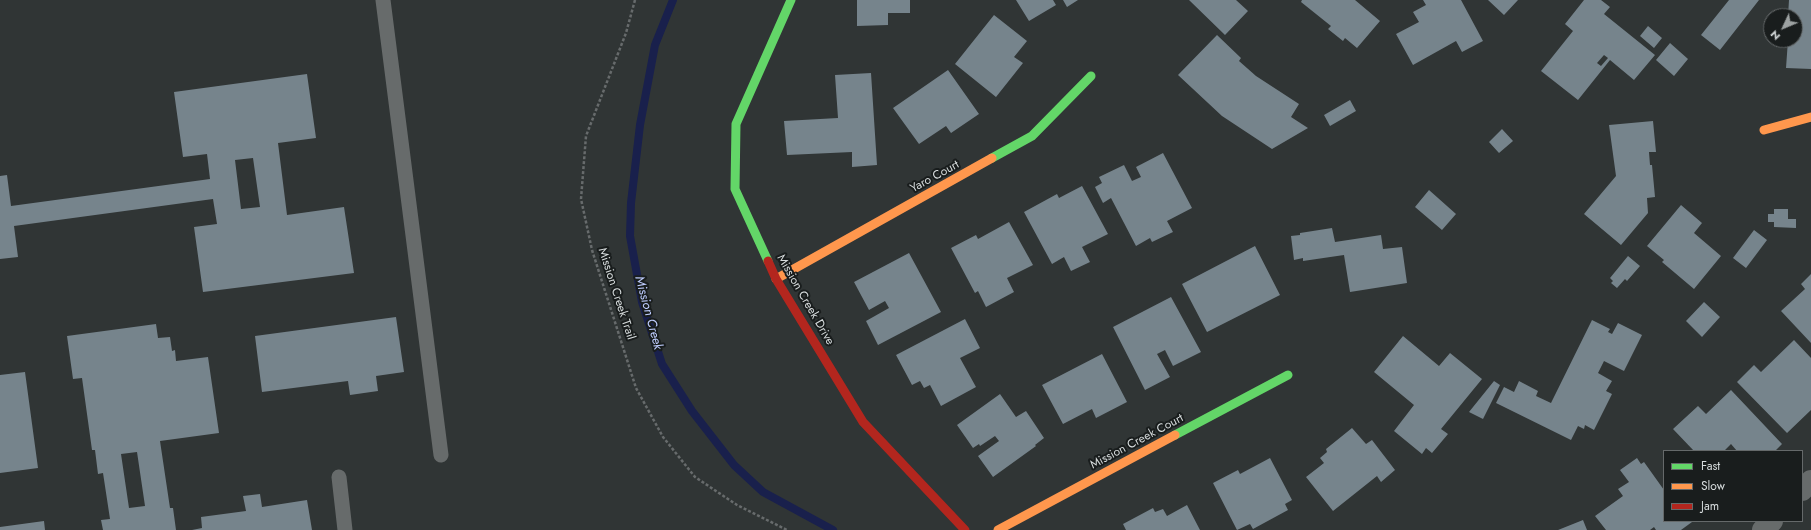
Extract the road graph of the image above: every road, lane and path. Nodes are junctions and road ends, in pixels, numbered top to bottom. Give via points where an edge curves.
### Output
1 (383, 0) edge
2 (635, 0) edge
3 (791, 0) edge
4 (1091, 76) dead end
5 (1811, 117) edge
6 (1764, 130) dead end
7 (776, 279) junction
8 (1288, 375) dead end
9 (441, 455) dead end
10 (339, 477) dead end
11 (1811, 481) edge
12 (1803, 489) edge
13 (1771, 522) edge
14 (345, 530) edge
15 (787, 530) edge
16 (965, 530) edge
17 (998, 530) edge
18 (1763, 530) edge

1 - 9 lane
2 - 15 path, Mission Creek Trail via 626,33 586,136 581,200 592,250 636,388 664,437 695,477 737,506
3 - 7 street, Mission Creek Drive via 736,124 735,189
4 - 7 street, Yaro Court via 1032,136
5 - 6 street
7 - 16 street, Mission Creek Drive via 863,422
8 - 17 street, Mission Creek Court
10 - 14 lane
11 - 12 street
13 - 18 street

